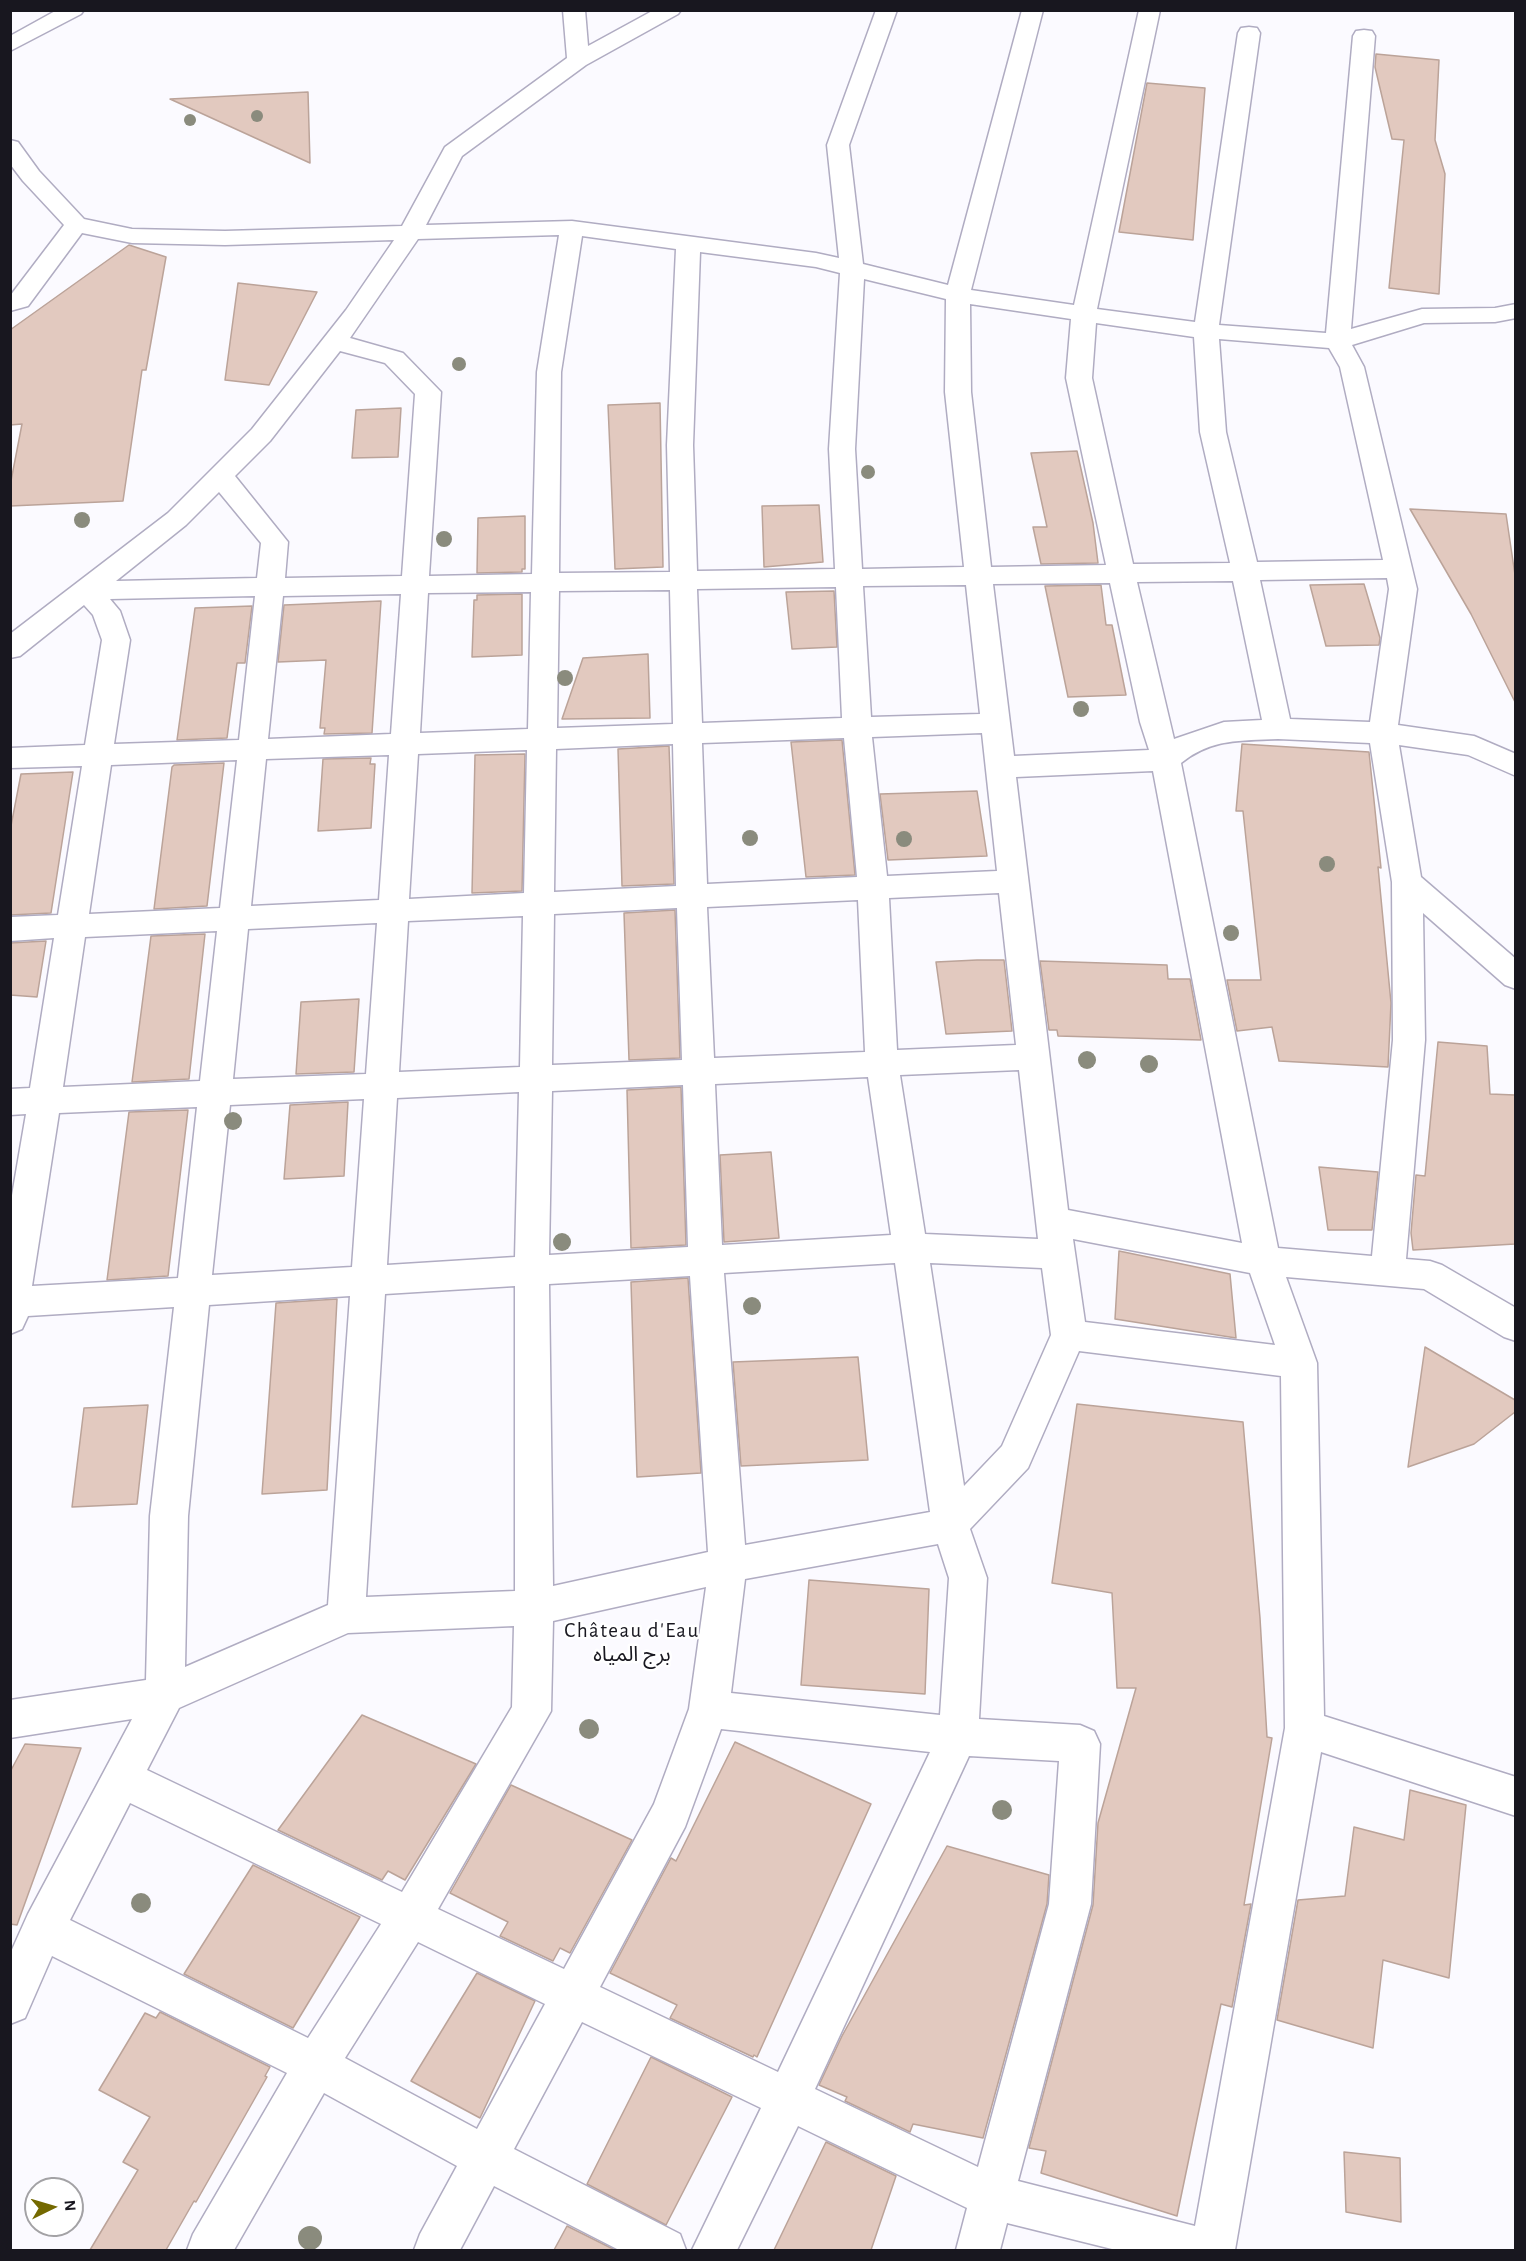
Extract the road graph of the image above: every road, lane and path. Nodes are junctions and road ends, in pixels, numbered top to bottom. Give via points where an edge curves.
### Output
1 (74, 10) edge
2 (574, 10) edge
3 (671, 10) edge
4 (887, 10) edge
5 (1033, 10) edge
6 (1150, 10) edge
7 (1249, 33) dead end
8 (1364, 36) dead end
9 (10, 45) edge
10 (578, 60) junction
11 (10, 147) edge
12 (76, 225) junction
13 (572, 228) junction
14 (409, 235) junction
15 (688, 244) junction
16 (852, 271) junction
17 (958, 295) junction
18 (10, 304) edge
19 (1515, 311) edge
20 (1084, 314) junction
21 (1206, 331) junction
22 (1338, 341) junction
23 (334, 342) junction
24 (220, 476) junction
25 (1400, 569) junction
26 (1245, 571) junction
27 (1121, 573) junction
28 (978, 576) junction
29 (849, 578) junction
30 (684, 580) junction
31 (544, 582) junction
32 (415, 585) junction
33 (270, 587) junction
34 (85, 590) junction
35 (10, 649) edge
36 (994, 723) junction
37 (857, 727) junction
38 (1278, 729) junction
39 (1383, 733) junction
40 (688, 734) junction
41 (542, 739) junction
42 (404, 744) junction
43 (252, 749) junction
44 (98, 754) junction
45 (10, 758) edge
46 (1166, 760) junction
47 (1515, 766) edge
48 (1000, 767) junction
49 (1013, 881) junction
50 (1407, 882) junction
51 (873, 888) junction
52 (692, 896) junction
53 (539, 904) junction
54 (393, 911) junction
55 (234, 918) junction
56 (71, 926) junction
57 (10, 929) edge
58 (1515, 977) edge
59 (1032, 1058) junction
60 (882, 1064) junction
61 (699, 1072) junction
62 (535, 1080) junction
63 (381, 1086) junction
64 (215, 1093) junction
65 (44, 1101) junction
66 (10, 1102) edge
67 (1054, 1237) junction
68 (910, 1248) junction
69 (706, 1260) junction
70 (1263, 1261) junction
71 (532, 1271) junction
72 (1388, 1272) junction
73 (368, 1281) junction
74 (193, 1292) junction
75 (12, 1311) edge
76 (1515, 1326) edge
77 (1069, 1335) junction
78 (1299, 1363) junction
79 (950, 1525) junction
80 (728, 1565) junction
81 (534, 1608) junction
82 (346, 1615) junction
83 (165, 1695) junction
84 (709, 1709) junction
85 (10, 1719) edge
86 (1305, 1728) junction
87 (958, 1736) junction
88 (123, 1779) junction
89 (1515, 1797) edge
90 (410, 1917) junction
91 (43, 1929) junction
92 (574, 1995) junction
93 (10, 2003) edge
94 (316, 2065) junction
95 (788, 2099) junction
96 (486, 2158) junction
97 (992, 2197) junction
98 (209, 2250) edge
99 (436, 2250) edge
100 (664, 2250) edge
101 (714, 2250) edge
102 (978, 2250) edge
103 (1202, 2250) edge
104 (1213, 2250) edge

1 - 9 street
2 - 10 street
3 - 10 street
4 - 16 street via 838,145
5 - 17 street
6 - 20 street
7 - 21 street
8 - 22 street
10 - 14 street via 453,152
11 - 12 street
12 - 14 street via 132,236
12 - 18 street via 19,301
13 - 14 street
13 - 15 street
13 - 31 street via 549,372
14 - 23 street
15 - 16 street via 816,260
15 - 30 street via 680,445
16 - 17 street
16 - 29 street via 842,449
17 - 20 street
17 - 28 street via 958,392
19 - 22 street via 1422,316
20 - 21 street
20 - 27 street via 1079,378
21 - 22 street
21 - 26 street via 1213,432
22 - 25 street via 1352,367
23 - 24 street via 261,435
23 - 32 street via 394,358 428,392
24 - 33 street via 275,542
24 - 34 street via 177,519
25 - 26 street
25 - 39 street via 1402,589
26 - 27 street
26 - 38 street
27 - 28 street
27 - 46 street
28 - 29 street
28 - 36 street
29 - 30 street
29 - 37 street
30 - 31 street
30 - 40 street
31 - 32 street
31 - 41 street
32 - 33 street
32 - 42 street
33 - 34 street
33 - 43 street
34 - 35 street
34 - 44 street via 106,611 116,640
36 - 37 street
36 - 48 street
37 - 40 street
37 - 51 street
38 - 39 street
38 - 46 street via 1224,732 1186,744
39 - 47 street via 1474,746
39 - 50 street
40 - 41 street
40 - 52 street
41 - 42 street
41 - 53 street
42 - 43 street
42 - 54 street
43 - 44 street
43 - 55 street
44 - 45 street
44 - 56 street
46 - 48 street
46 - 70 street
48 - 49 street
49 - 51 street
49 - 59 street
50 - 58 street
50 - 72 street via 1409,1040
51 - 52 street
51 - 60 street
52 - 53 street
52 - 61 street
53 - 54 street
53 - 62 street
54 - 55 street
54 - 63 street
55 - 56 street
55 - 64 street
56 - 57 street
56 - 65 street
59 - 60 street
59 - 67 street
60 - 61 street
60 - 68 street
61 - 62 street
61 - 69 street
62 - 63 street
62 - 71 street
63 - 64 street
63 - 73 street
64 - 65 street
64 - 74 street
65 - 66 street
65 - 75 street
67 - 68 street
67 - 70 street
67 - 77 street
68 - 69 street
68 - 79 street
69 - 71 street
69 - 80 street
70 - 72 street
70 - 78 street
71 - 73 street
71 - 81 street
72 - 76 street via 1430,1275
73 - 74 street
73 - 82 street
74 - 75 street
74 - 83 street via 169,1516
77 - 78 street
77 - 79 street via 1015,1457
78 - 86 street
79 - 80 street
79 - 87 street via 968,1578
80 - 81 street
80 - 84 street
81 - 82 street
81 - 90 street via 531,1711
82 - 83 street
83 - 85 street
83 - 88 street
84 - 87 street
84 - 92 street via 671,1812
86 - 89 street
86 - 104 street
87 - 95 street
87 - 97 street via 1080,1744 1070,1904
88 - 90 street
88 - 91 street
90 - 92 street
90 - 94 street
91 - 93 street
91 - 94 street
92 - 95 street
92 - 96 street
94 - 96 street
94 - 98 street
95 - 97 street
95 - 101 street
96 - 99 street
96 - 100 street
97 - 102 street
97 - 103 street

